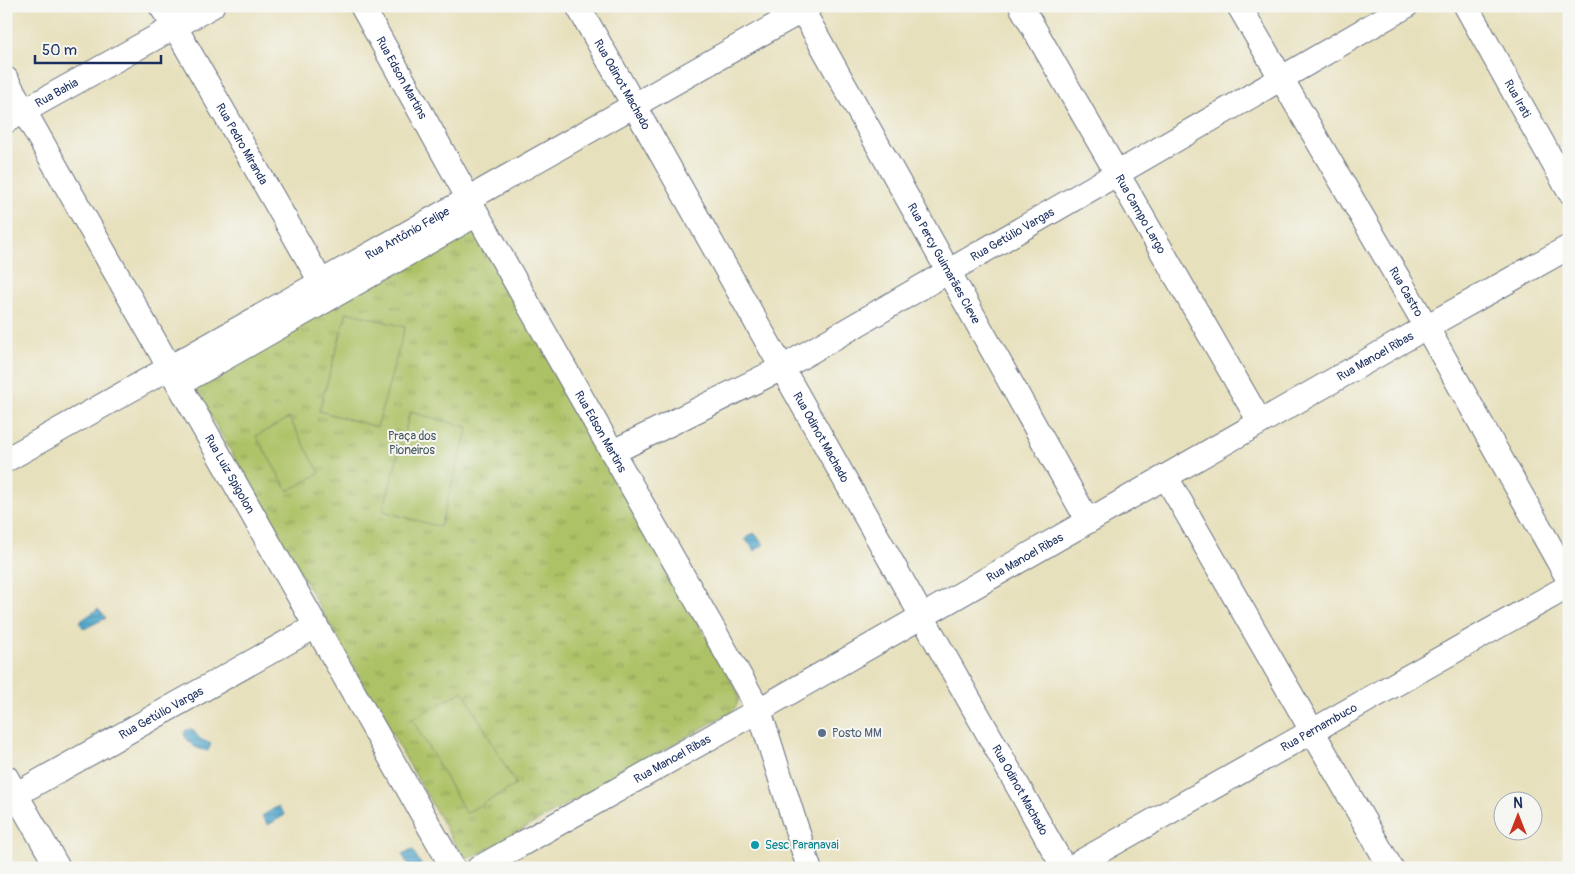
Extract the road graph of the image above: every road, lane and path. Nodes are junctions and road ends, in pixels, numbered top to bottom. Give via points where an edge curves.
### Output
1 (161, 6) edge
2 (212, 6) edge
3 (362, 6) edge
4 (578, 6) edge
5 (1021, 6) edge
6 (1239, 6) edge
7 (1406, 6) edge
8 (1466, 6) edge
9 (804, 8) edge
10 (175, 27) junction
11 (1282, 78) junction
12 (6, 79) edge
13 (635, 106) junction
14 (15, 116) edge
15 (1117, 174) junction
16 (1569, 192) edge
17 (473, 207) junction
18 (1569, 247) edge
19 (948, 272) junction
20 (321, 282) junction
21 (1426, 326) junction
22 (782, 368) junction
23 (174, 376) junction
24 (1260, 422) junction
25 (613, 452) junction
26 (6, 460) edge
27 (1166, 476) junction
28 (1088, 521) junction
29 (1569, 580) edge
30 (1569, 586) edge
31 (922, 617) junction
32 (316, 626) junction
33 (759, 710) junction
34 (1313, 730) junction
35 (10, 791) edge
36 (58, 868) edge
37 (453, 868) edge
38 (478, 868) edge
39 (809, 868) edge
40 (1064, 868) edge
41 (1070, 868) edge
42 (1392, 868) edge

1 - 10 street, Rua Pedro Miranda
2 - 10 street, Rua Bahia
3 - 17 street, Rua Edson Martins
4 - 13 street, Rua Odinot Machado
5 - 15 street, Rua Campo Largo
6 - 11 street, Rua Castro
7 - 11 street, Rua Getúlio Vargas
8 - 16 street, Rua Irati
9 - 13 street, Rua Antônio Felipe
9 - 19 street, Rua Percy Guimarães Cleve
10 - 14 street, Rua Bahia
10 - 20 street, Rua Pedro Miranda
11 - 15 street, Rua Getúlio Vargas
11 - 21 street, Rua Castro
12 - 14 street, Rua Luiz Spigolon
13 - 17 street, Rua Antônio Felipe
13 - 22 street, Rua Odinot Machado
14 - 23 street, Rua Luiz Spigolon
15 - 19 street, Rua Getúlio Vargas
15 - 24 street, Rua Campo Largo
17 - 20 street, Rua Antônio Felipe
17 - 23 street, Rua Antônio Felipe
17 - 25 street, Rua Edson Martins
18 - 21 street, Rua Manoel Ribas
19 - 22 street, Rua Getúlio Vargas
19 - 28 street, Rua Percy Guimarães Cleve
20 - 23 street, Rua Antônio Felipe
21 - 24 street, Rua Manoel Ribas
21 - 29 street, Rua Castro
22 - 25 street, Rua Getúlio Vargas
22 - 31 street, Rua Odinot Machado
23 - 26 street, Rua Antônio Felipe
23 - 32 street, Rua Luiz Spigolon
24 - 27 street, Rua Manoel Ribas
25 - 33 street, Rua Edson Martins
27 - 28 street, Rua Manoel Ribas
27 - 34 street
28 - 31 street, Rua Manoel Ribas
30 - 34 street, Rua Pernambuco
31 - 33 street, Rua Manoel Ribas
31 - 40 street, Rua Odinot Machado
32 - 35 street, Rua Getúlio Vargas
32 - 37 street, Rua Luiz Spigolon
33 - 38 street, Rua Manoel Ribas
33 - 39 street, Rua Edson Martins
34 - 41 street, Rua Pernambuco
34 - 42 street
35 - 36 street

